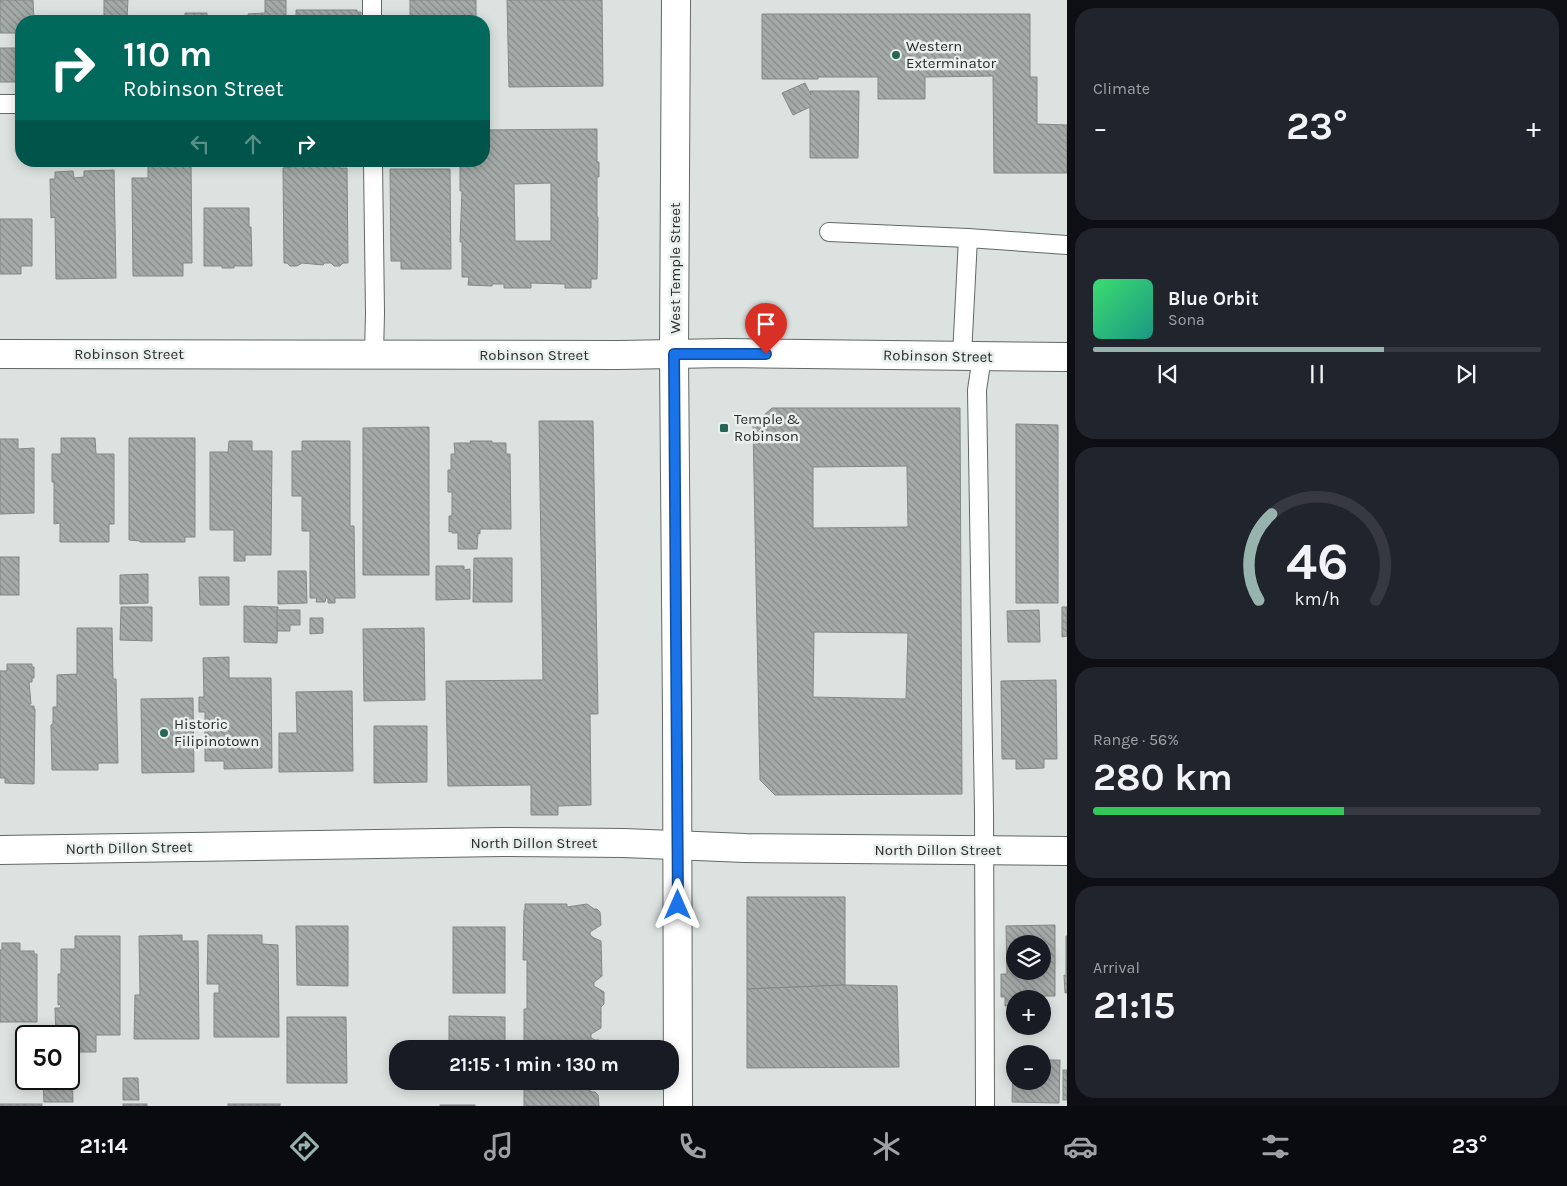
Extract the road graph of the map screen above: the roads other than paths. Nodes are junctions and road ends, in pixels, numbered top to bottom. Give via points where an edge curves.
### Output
1 (372, 0) edge
2 (676, 0) edge
3 (372, 15) edge
4 (0, 104) edge
5 (15, 104) edge
6 (373, 167) edge
7 (829, 232) dead end
8 (968, 238) junction
9 (1067, 245) edge
10 (0, 354) edge
11 (374, 354) junction
12 (674, 354) junction
13 (972, 356) junction
14 (1067, 357) edge
15 (678, 846) junction
16 (0, 850) edge
17 (985, 850) junction
18 (1067, 851) edge
19 (678, 1106) edge
20 (985, 1106) edge

1 - 3 lane
2 - 12 street, West Temple Street
4 - 5 lane
6 - 11 lane
7 - 8 lane
8 - 9 lane
8 - 13 lane
10 - 11 street, Robinson Street
11 - 12 street, Robinson Street
12 - 13 street, Robinson Street
12 - 15 street, West Temple Street
13 - 14 street, Robinson Street
13 - 17 lane via 977,390
15 - 16 street, North Dillon Street via 501,842
15 - 17 street, North Dillon Street
15 - 19 street, West Temple Street
17 - 18 street, North Dillon Street
17 - 20 lane

